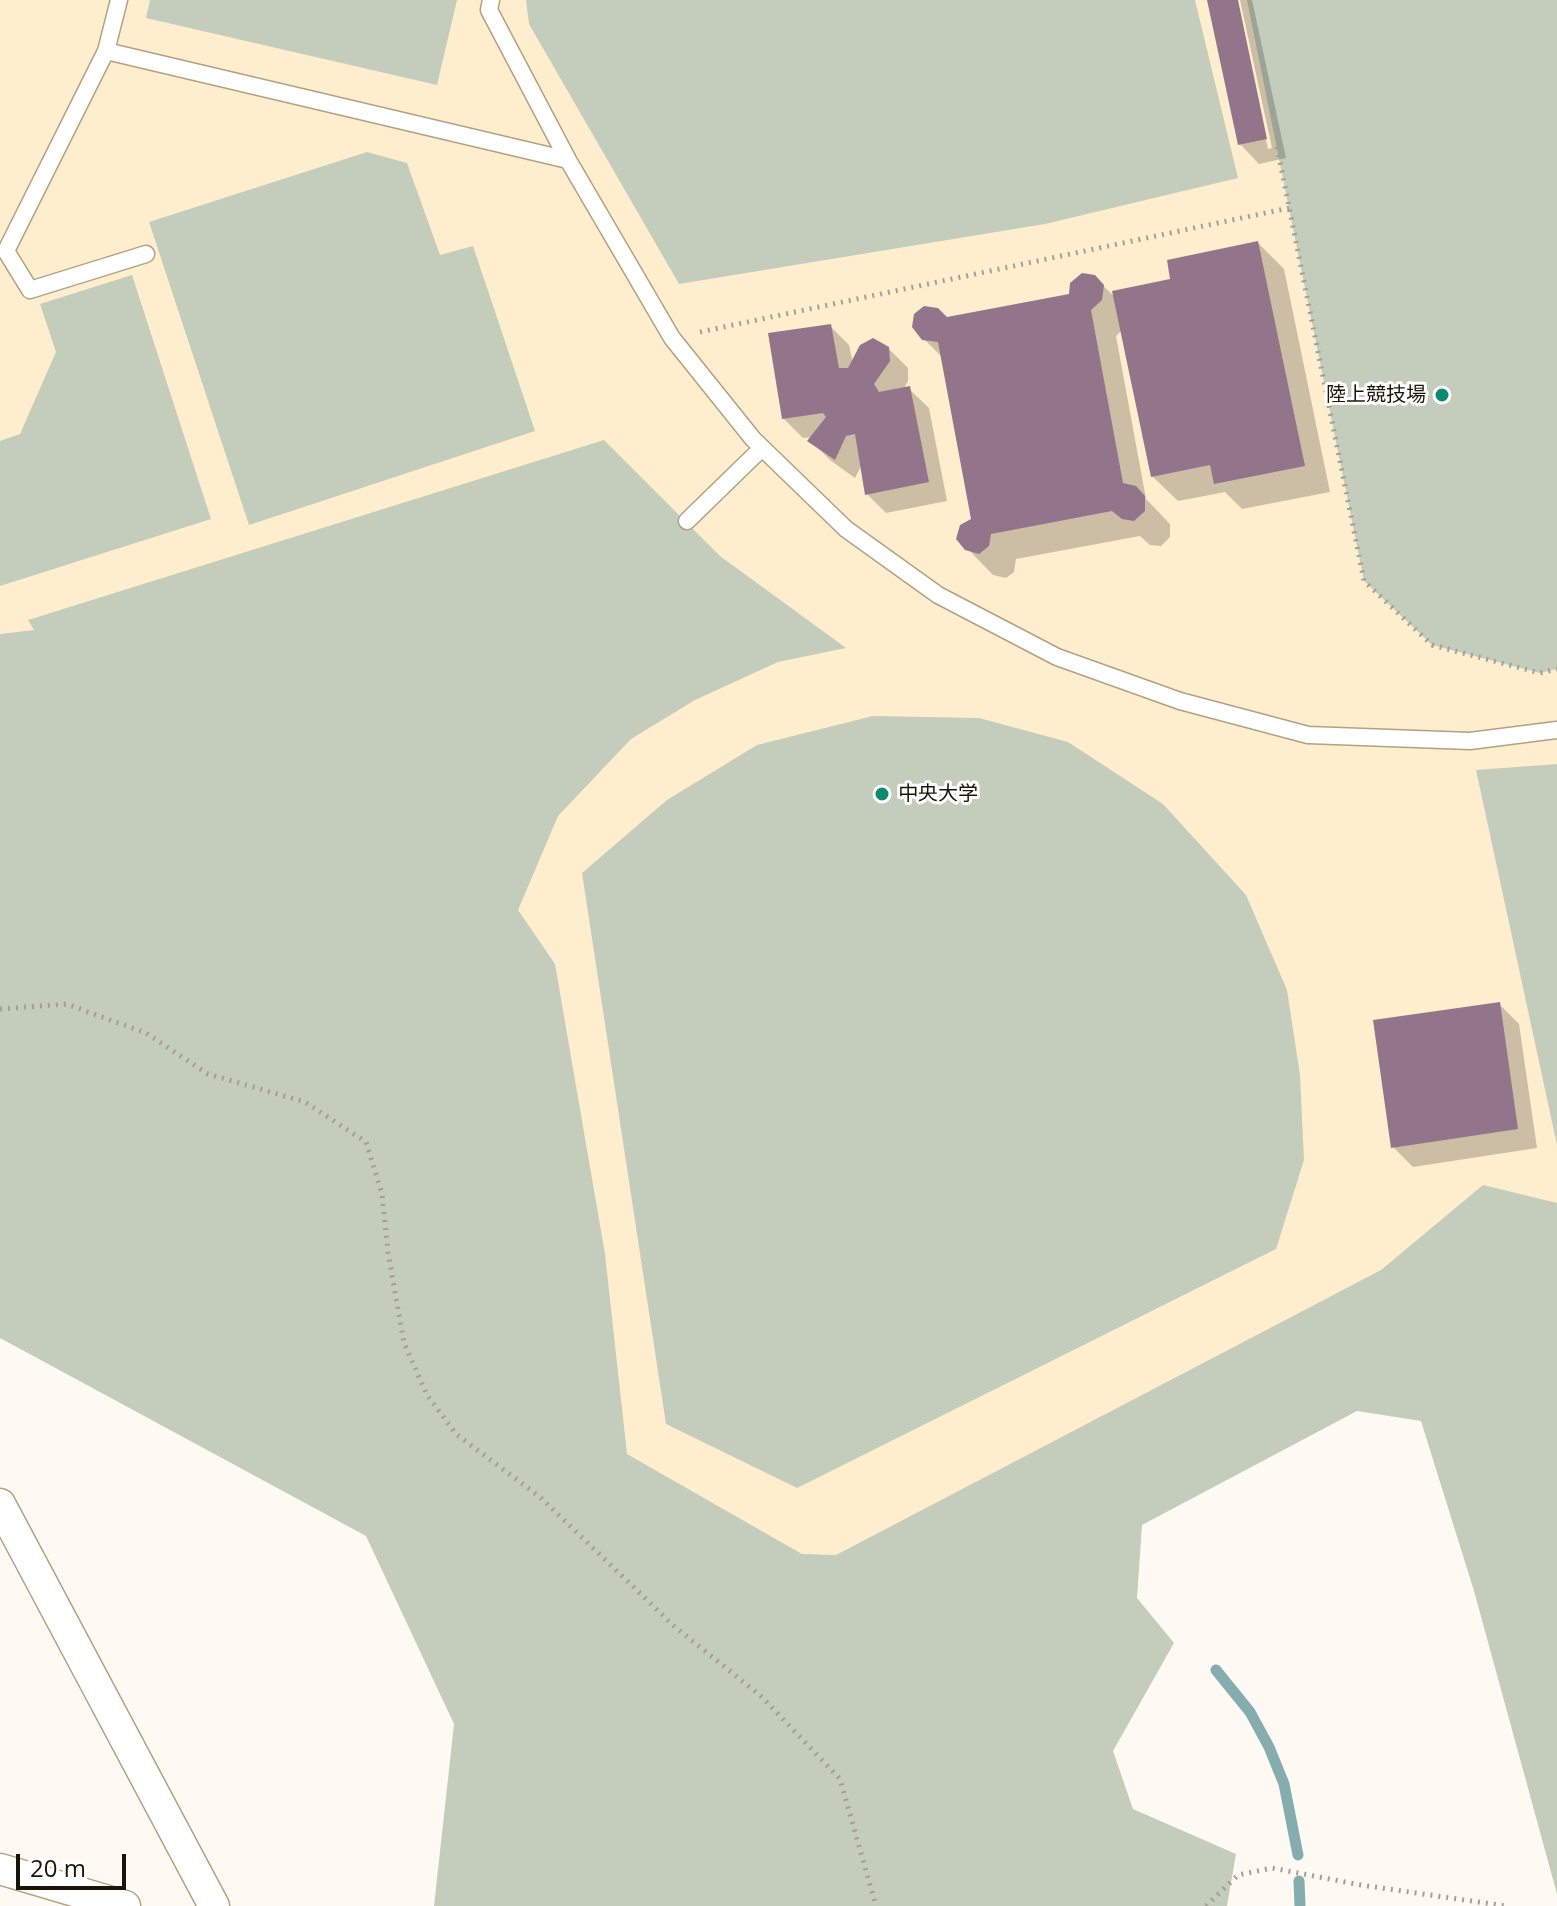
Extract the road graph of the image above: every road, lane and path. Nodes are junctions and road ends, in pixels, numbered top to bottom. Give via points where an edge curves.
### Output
1 (119, 0) edge
2 (491, 0) edge
3 (106, 51) junction
4 (1277, 147) dead end
5 (568, 160) junction
6 (1289, 208) junction
7 (146, 254) dead end
8 (672, 338) junction
9 (762, 448) junction
10 (687, 521) dead end
11 (1557, 669) edge
12 (1557, 730) edge
13 (0, 1009) edge
14 (0, 1504) edge
15 (0, 1869) edge
16 (125, 1906) edge
17 (214, 1906) edge
18 (876, 1906) edge
19 (1206, 1906) edge
20 (1506, 1906) edge

1 - 3 lane
2 - 5 lane via 489,10
3 - 5 lane
3 - 7 lane via 6,251 30,290
4 - 6 path
5 - 8 lane
6 - 8 path
6 - 11 path via 1364,581 1432,645 1540,673
8 - 9 lane
9 - 10 lane
9 - 12 lane via 846,529 938,595 1057,657 1180,701 1308,735 1470,741
13 - 18 path via 66,1004 146,1033 208,1074 305,1102 366,1142 382,1194 404,1343 427,1395 456,1434 540,1497 674,1626 762,1697 840,1779
14 - 17 street
15 - 16 street
19 - 20 path via 1238,1875 1272,1868

